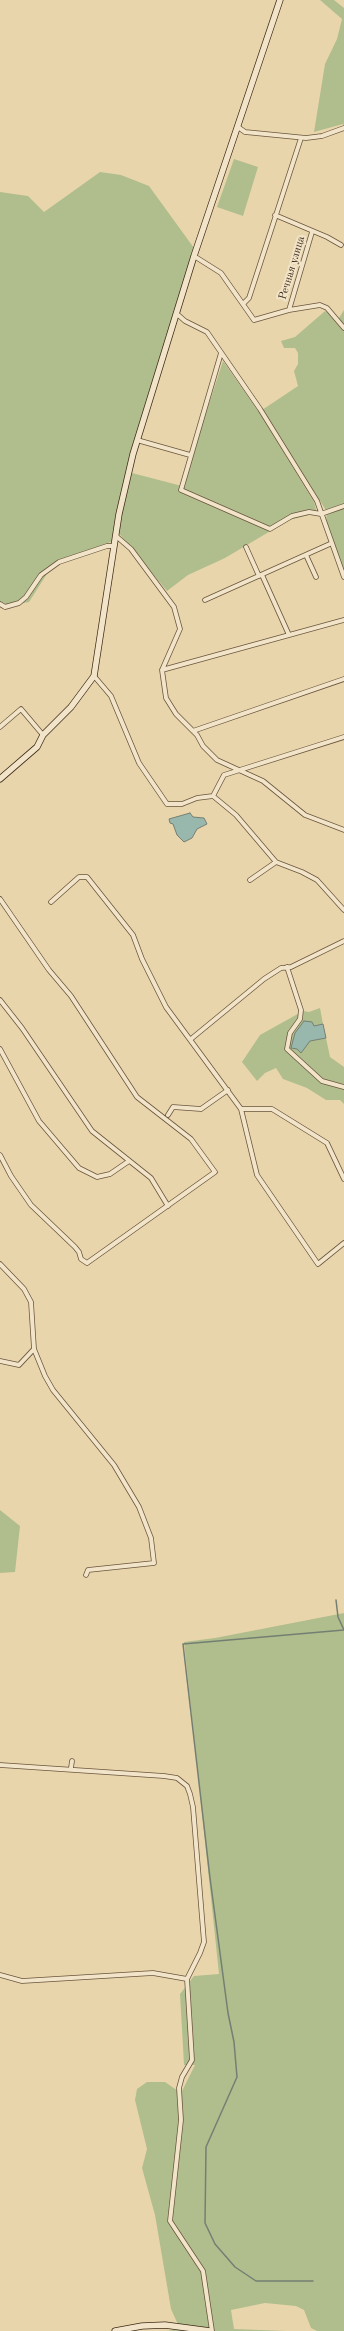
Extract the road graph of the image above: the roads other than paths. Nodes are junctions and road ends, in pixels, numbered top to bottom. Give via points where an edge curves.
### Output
1 (280, 0) edge
2 (238, 127) junction
3 (344, 128) edge
4 (301, 138) junction
5 (275, 215) junction
6 (312, 232) junction
7 (341, 245) dead end
8 (194, 256) junction
9 (244, 303) junction
10 (289, 310) junction
11 (177, 314) junction
12 (344, 328) edge
13 (221, 353) junction
14 (137, 440) junction
15 (190, 455) junction
16 (344, 506) edge
17 (320, 514) junction
18 (116, 536) junction
19 (332, 543) junction
20 (114, 546) junction
21 (246, 547) dead end
22 (306, 555) junction
23 (260, 575) junction
24 (316, 577) dead end
25 (344, 577) edge
26 (205, 600) dead end
27 (0, 604) edge
28 (344, 620) edge
29 (289, 635) junction
30 (162, 670) junction
31 (94, 676) junction
32 (344, 679) edge
33 (0, 727) edge
34 (193, 731) junction
35 (43, 735) junction
36 (344, 737) edge
37 (236, 770) junction
38 (0, 779) edge
39 (213, 796) junction
40 (344, 830) edge
41 (276, 862) junction
42 (250, 880) dead end
43 (0, 899) edge
44 (51, 902) dead end
45 (337, 902) junction
46 (344, 910) edge
47 (344, 914) edge
48 (344, 941) edge
49 (287, 967) junction
50 (0, 1000) edge
51 (2, 1006) edge
52 (191, 1039) junction
53 (0, 1048) edge
54 (344, 1087) edge
55 (228, 1090) junction
56 (242, 1109) junction
57 (168, 1115) dead end
58 (0, 1155) edge
59 (129, 1161) junction
60 (344, 1179) edge
61 (168, 1206) junction
62 (344, 1243) edge
63 (0, 1264) edge
64 (34, 1349) junction
65 (0, 1361) edge
66 (86, 1574) dead end
67 (72, 1761) dead end
68 (0, 1765) edge
69 (71, 1768) junction
70 (0, 1975) edge
71 (187, 1978) junction
72 (115, 2331) edge
73 (211, 2331) edge

1 - 2 street
2 - 4 street via 245,132
2 - 8 street
3 - 4 street via 322,136
4 - 5 street
5 - 6 street
5 - 9 street via 249,298
6 - 7 street
6 - 10 street, Речная улица
8 - 9 street via 220,273
8 - 11 street
9 - 10 street via 254,320
10 - 12 street via 320,305 327,308
11 - 13 street via 207,332
11 - 14 street
13 - 15 street
13 - 17 street via 260,409 313,494
14 - 15 street
14 - 18 street
15 - 17 street via 181,490 270,529 292,516 309,512
16 - 17 street
17 - 19 street
18 - 20 street
18 - 30 street via 132,549 174,607 180,630
19 - 22 street
19 - 25 street
20 - 27 street via 59,562 40,575 19,603 4,607
20 - 31 street
21 - 23 street
22 - 23 street
22 - 24 street
23 - 26 street
23 - 29 street
28 - 29 street
29 - 30 street
30 - 34 street via 166,698 176,714
31 - 35 street via 74,703
31 - 39 street via 111,696 140,763 168,804 182,804 196,798
32 - 34 street
33 - 35 street via 21,709
34 - 37 street via 217,760
35 - 38 street via 37,748
36 - 37 street
37 - 39 street via 224,775
37 - 40 street via 263,781 305,815
39 - 41 street via 236,815
41 - 42 street
41 - 45 street via 317,880
43 - 61 street via 70,996 137,1097 191,1139 215,1172
44 - 52 street via 79,876 87,877 133,935 158,993
45 - 46 street
45 - 47 street
48 - 49 street
49 - 52 street via 264,979
49 - 54 street via 300,1010 300,1019 290,1033 287,1049 322,1081
50 - 51 street
51 - 59 street via 92,1131
52 - 55 street
53 - 59 street via 39,1121 79,1168 97,1177 110,1174
55 - 56 street
55 - 57 street via 200,1109 173,1108
56 - 60 street via 272,1109 327,1143
56 - 62 street via 257,1175 318,1264
58 - 61 street via 31,1205 87,1263
59 - 61 street via 151,1178
63 - 64 street via 24,1289 30,1302
64 - 65 street via 19,1365
64 - 66 street via 39,1365 53,1390 114,1465 139,1507 151,1538 154,1563 88,1570
67 - 69 street
68 - 69 street
69 - 71 street via 177,1778 187,1786 193,1807 204,1942
70 - 71 street via 22,1981 153,1973
71 - 73 street via 192,2060 179,2088 181,2120 170,2221 203,2271
72 - 73 street via 165,2325

